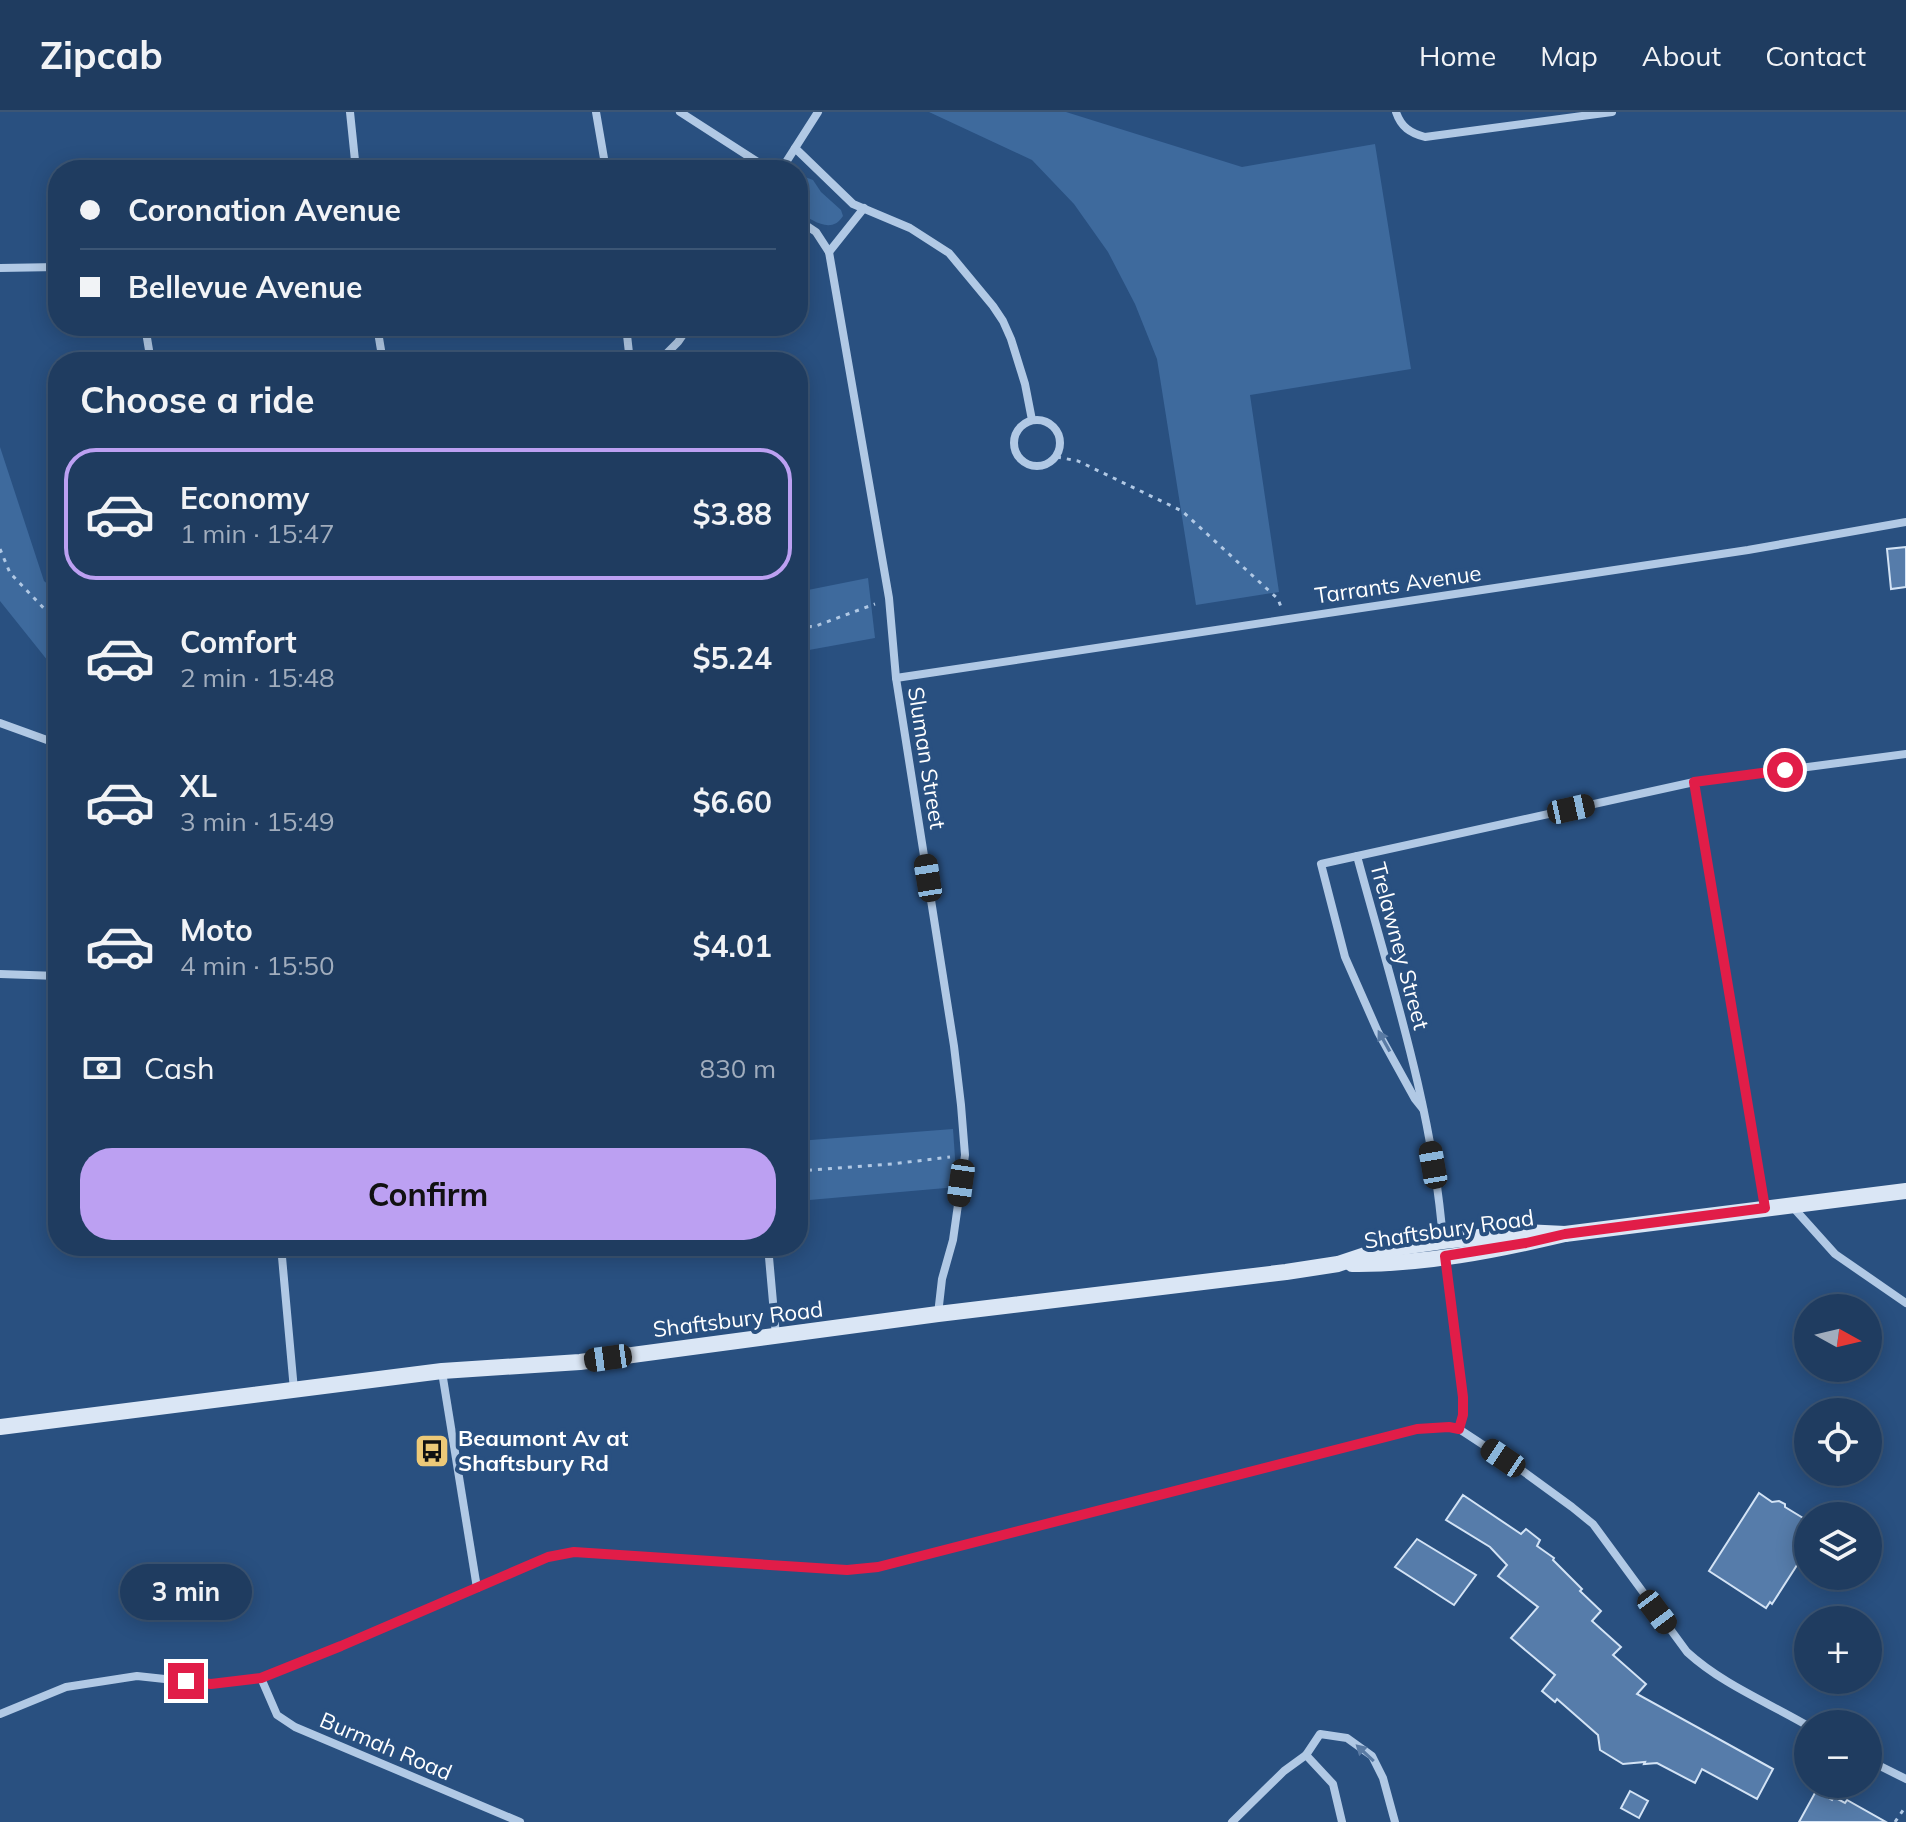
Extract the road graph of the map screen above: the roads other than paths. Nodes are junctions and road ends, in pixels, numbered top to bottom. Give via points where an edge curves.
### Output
1 (350, 112) edge
2 (596, 112) edge
3 (680, 112) edge
4 (818, 112) edge
5 (1396, 112) edge
6 (1612, 112) edge
7 (795, 148) junction
8 (355, 160) edge
9 (604, 160) edge
10 (754, 160) edge
11 (787, 160) edge
12 (807, 160) edge
13 (808, 161) edge
14 (864, 208) junction
15 (808, 227) edge
16 (829, 252) junction
17 (48, 267) edge
18 (0, 268) edge
19 (682, 336) edge
20 (668, 352) edge
21 (1032, 420) junction
22 (1906, 522) edge
23 (896, 678) junction
24 (0, 723) edge
25 (48, 740) edge
26 (1906, 754) edge
27 (1694, 782) junction
28 (1357, 856) junction
29 (0, 974) edge
30 (48, 976) edge
31 (1423, 1109) junction
32 (1906, 1191) edge
33 (1791, 1205) junction
34 (1765, 1208) junction
35 (1444, 1249) junction
36 (282, 1256) edge
37 (769, 1256) edge
38 (1906, 1303) edge
39 (938, 1314) junction
40 (776, 1336) junction
41 (442, 1371) junction
42 (294, 1390) junction
43 (0, 1427) edge
44 (1459, 1429) junction
45 (477, 1588) junction
46 (261, 1678) junction
47 (0, 1714) edge
48 (1794, 1718) edge
49 (1306, 1755) junction
50 (1882, 1767) edge
51 (1906, 1779) edge
52 (507, 1820) edge
53 (520, 1822) edge
54 (1232, 1822) edge
55 (1342, 1822) edge
56 (1395, 1822) edge

1 - 8 street
2 - 9 street
3 - 10 street
4 - 7 street
5 - 6 street via 1410,133 1425,137
7 - 11 street
7 - 12 street
13 - 14 street via 853,204
14 - 16 street
14 - 21 street via 949,253 993,306 1011,339
15 - 16 street
16 - 23 street, Sluman Street via 889,598
17 - 18 street
19 - 20 street
21 - 21 street via 1053,425 1060,435 1057,457 1038,467 1028,465 1015,451 1016,432
22 - 23 street, Tarrants Avenue via 1732,553
23 - 39 street, Sluman Street via 954,1046 965,1155
24 - 25 street
26 - 27 street
27 - 28 street
27 - 34 street
28 - 31 street, Trelawney Street
31 -> 28 street, Trelawney Street via 1378,1032 1345,957 1321,864
29 - 30 street
31 - 35 street, Trelawney Street
32 - 33 street, Shaftsbury Road
33 - 34 street, Shaftsbury Road
33 - 38 street via 1835,1254
34 - 35 street, Shaftsbury Road via 1526,1243
35 - 39 street, Shaftsbury Road via 1380,1250 1338,1264 1286,1272
35 - 44 street, Trelawney Street via 1463,1397
36 - 42 street
37 - 40 street
39 - 40 street, Shaftsbury Road
40 - 41 street, Shaftsbury Road via 580,1362
41 - 42 street, Shaftsbury Road
41 - 45 street
42 - 43 street, Shaftsbury Road
44 - 45 street via 1417,1429 878,1567 847,1570 574,1552 548,1557
44 - 48 street via 1593,1524 1700,1664
45 - 46 street
46 - 47 street via 211,1684 137,1676 66,1687
46 - 52 street, Burmah Road via 277,1715 295,1727
49 - 54 street
49 - 55 street via 1333,1784
56 -> 49 street via 1372,1756 1347,1738 1320,1734
50 - 51 street
52 - 53 street, Burmah Road

